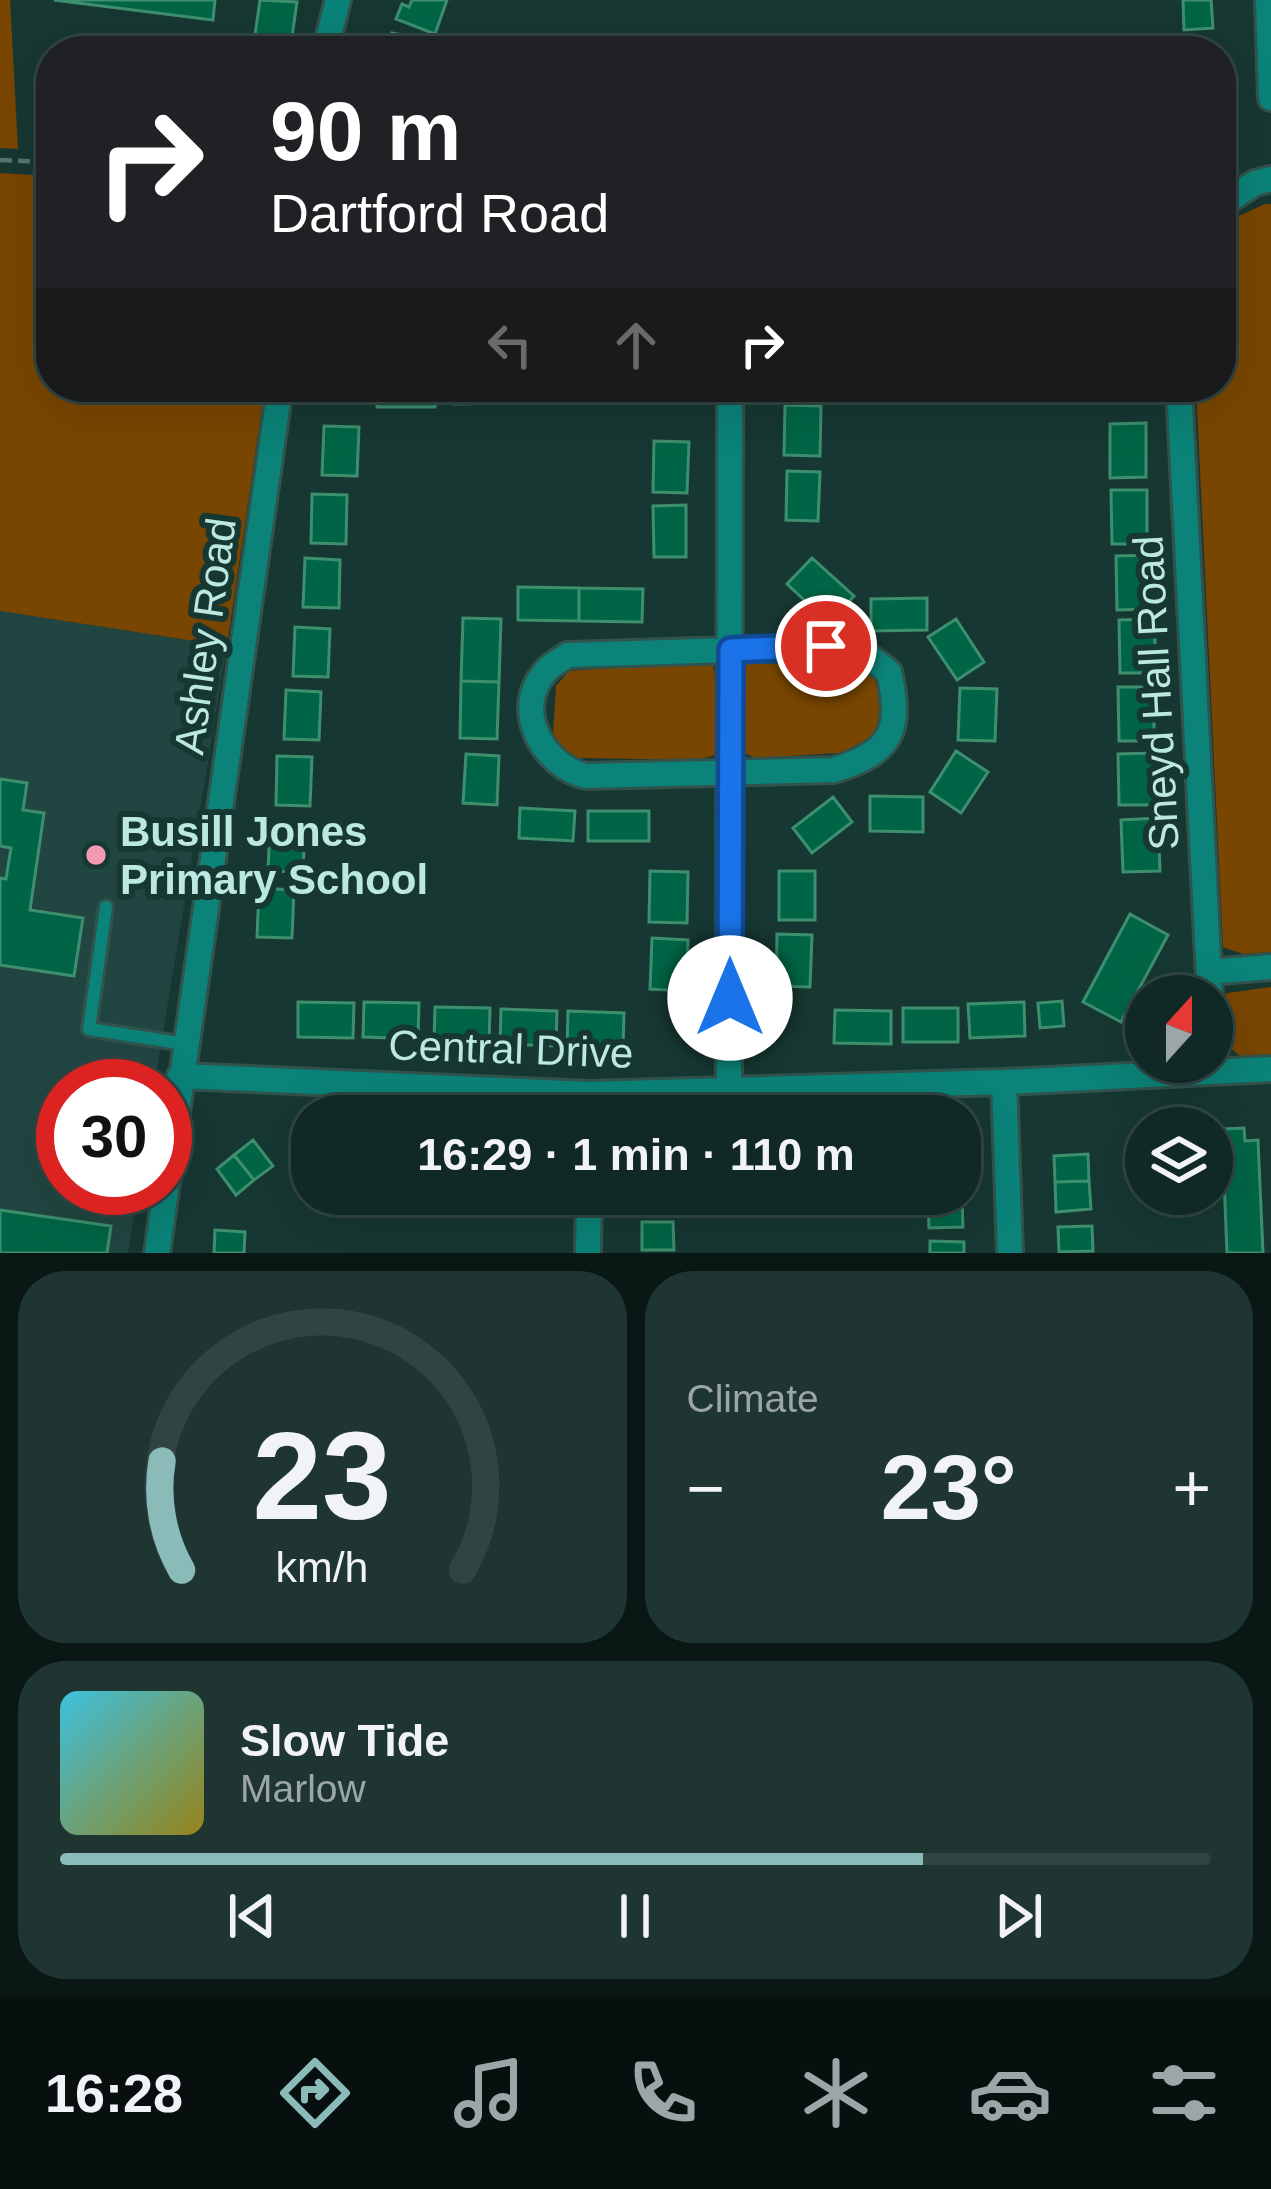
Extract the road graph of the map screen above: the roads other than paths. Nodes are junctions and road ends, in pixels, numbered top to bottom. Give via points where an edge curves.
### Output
1 (338, 0) edge
2 (1268, 0) edge
3 (329, 36) edge
4 (1271, 98) edge
5 (1271, 179) edge
6 (1236, 195) edge
7 (278, 402) edge
8 (730, 402) edge
9 (1180, 402) edge
10 (731, 650) junction
11 (732, 770) junction
12 (106, 907) dead end
13 (1271, 967) edge
14 (1209, 975) edge
15 (1233, 977) edge
16 (185, 1044) junction
17 (183, 1059) edge
18 (1233, 1068) edge
19 (1271, 1069) edge
20 (1125, 1073) edge
21 (192, 1077) edge
22 (1004, 1082) junction
23 (729, 1090) junction
24 (449, 1095) edge
25 (683, 1095) edge
26 (162, 1215) edge
27 (589, 1215) edge
28 (157, 1253) edge
29 (588, 1253) edge
30 (1010, 1253) edge

1 - 3 street
2 - 4 street
5 - 6 street
7 - 16 street, Ashley Road
8 - 10 street
9 - 14 street, Sneyd Hall Road
10 - 11 street
10 - 11 street via 863,652 889,672 894,696 884,747 859,762 834,770
10 - 11 street via 568,655 545,671 532,694 533,731 569,772
11 - 23 street
12 - 16 lane via 89,1028
13 - 15 street
16 - 17 street, Ashley Road
18 - 19 street, Central Drive
20 - 22 street, Central Drive
21 - 24 street, Central Drive
22 - 23 street, Central Drive
22 - 30 street
23 - 25 street, Central Drive
26 - 28 street, Ashley Road
27 - 29 street

